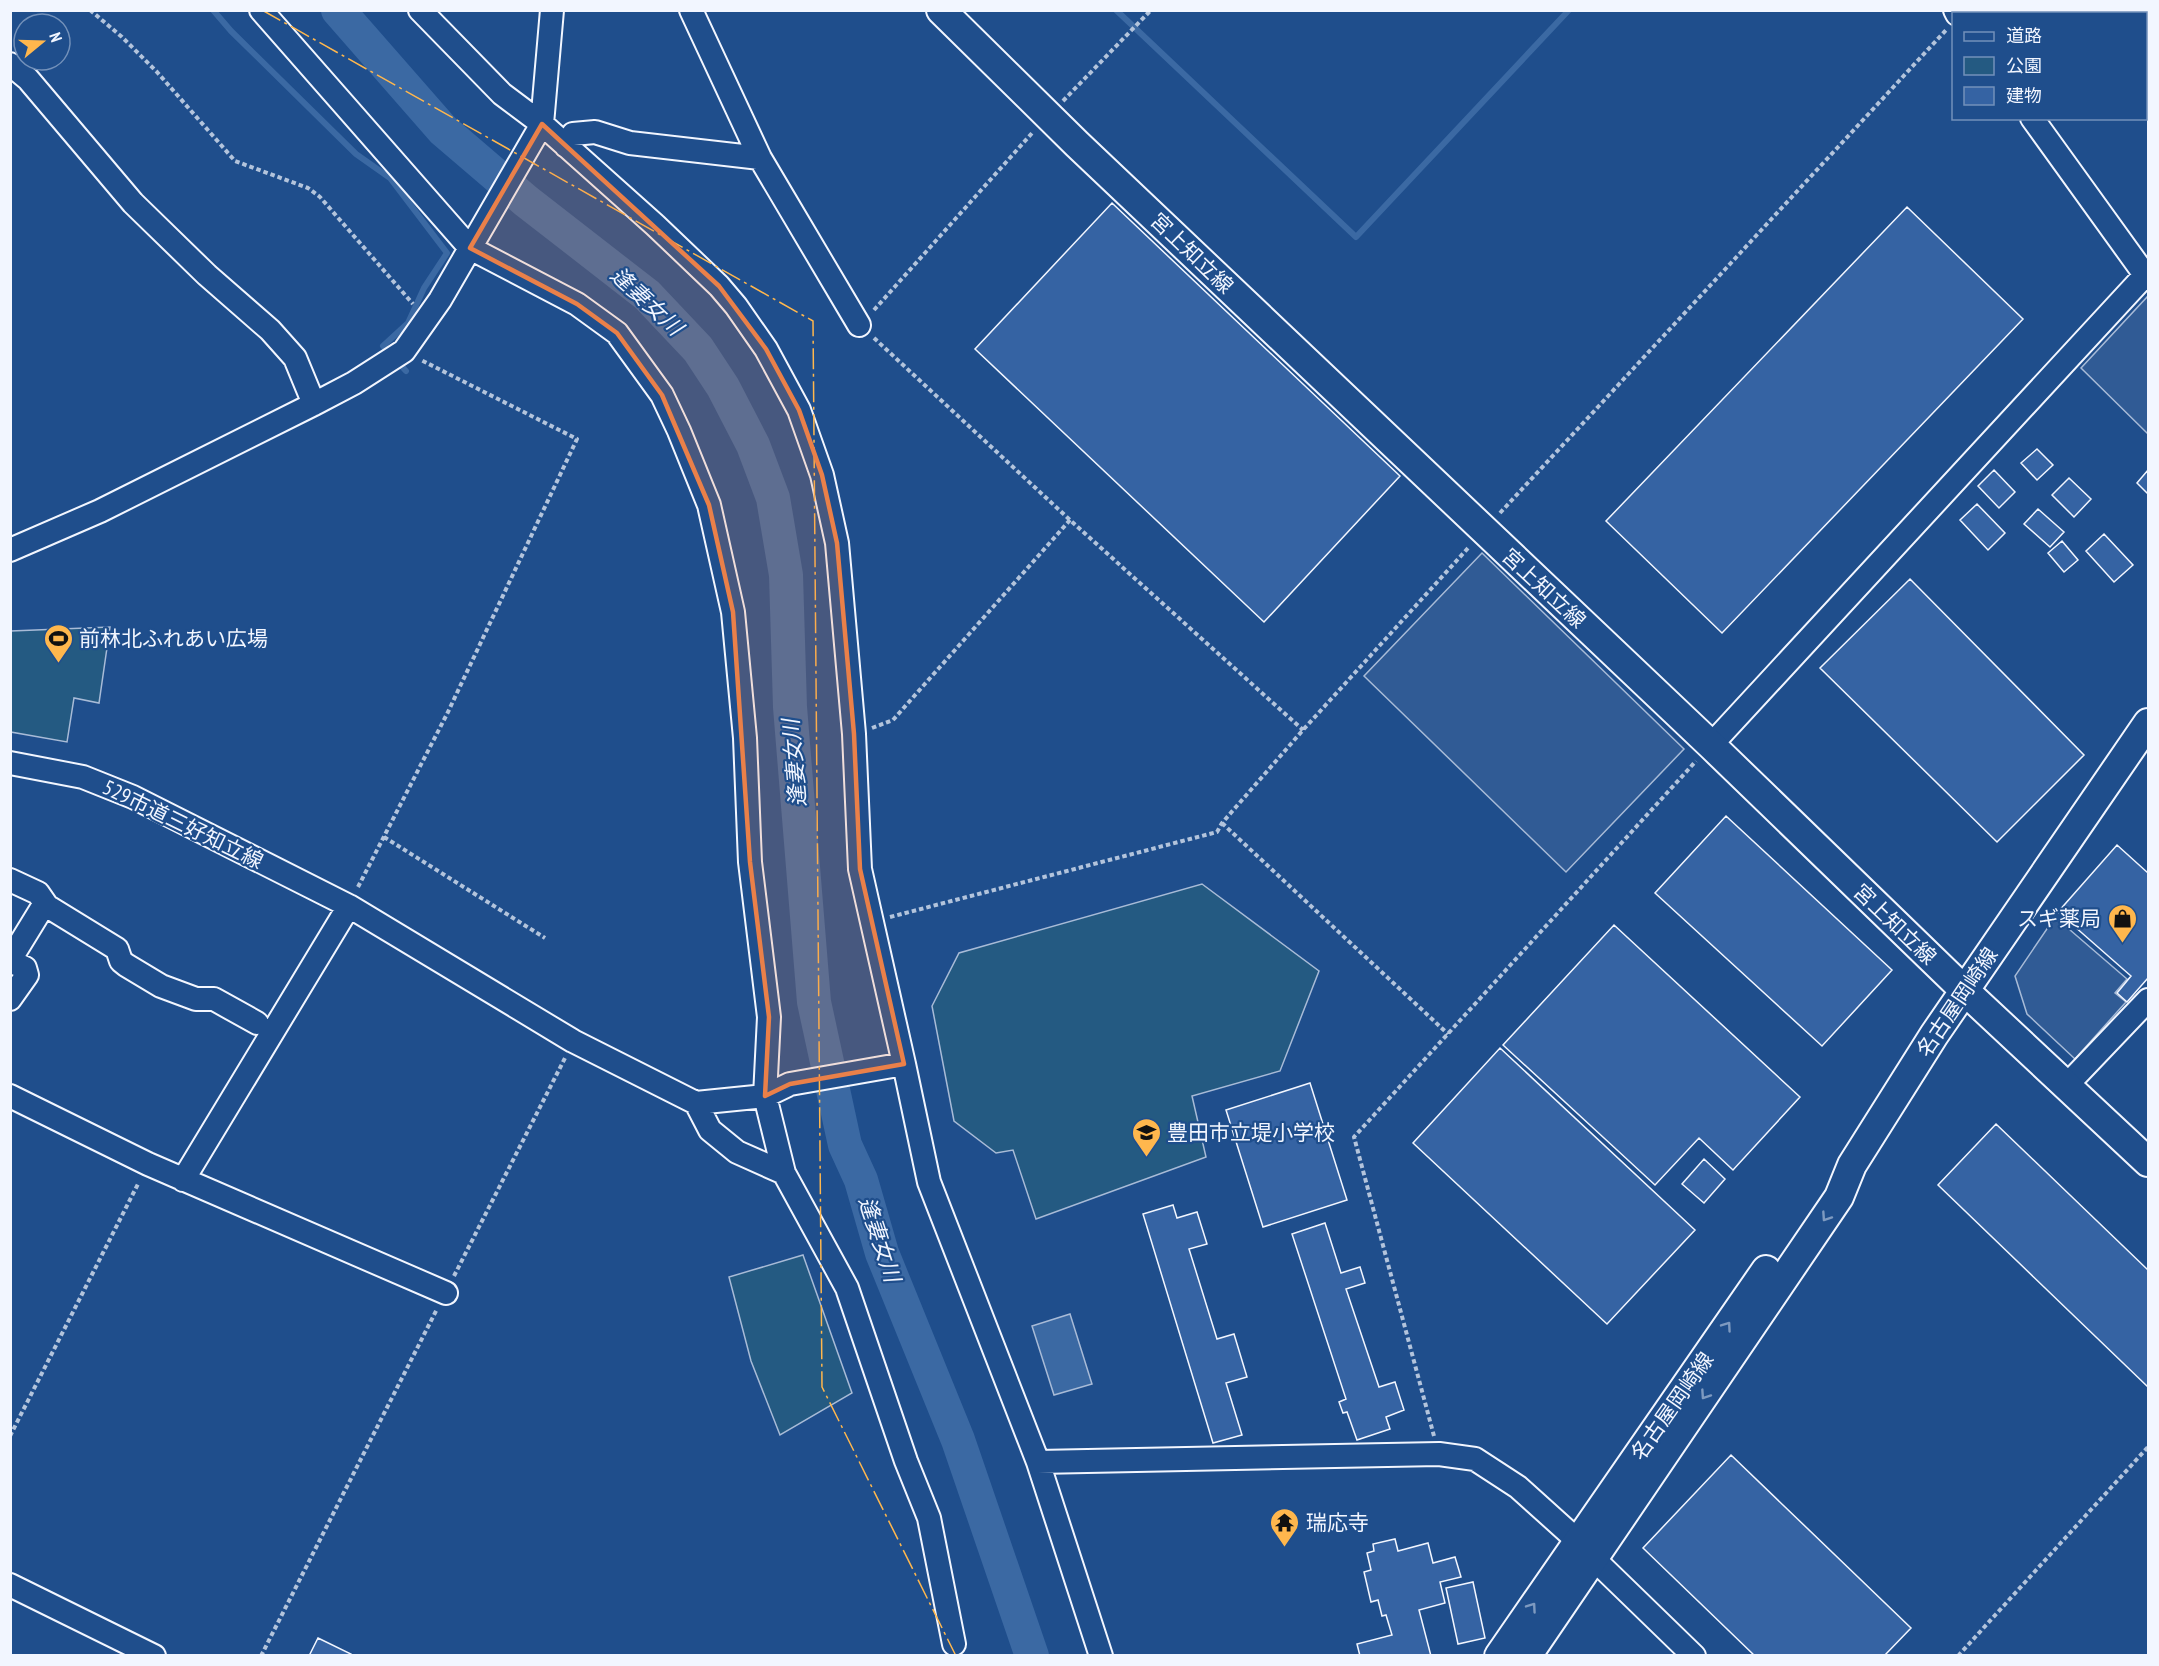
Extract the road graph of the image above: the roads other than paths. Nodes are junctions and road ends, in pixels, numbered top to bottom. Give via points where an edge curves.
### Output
1 (261, 10) edge
2 (420, 10) edge
3 (552, 10) edge
4 (691, 10) edge
5 (941, 10) edge
6 (10, 64) edge
7 (2033, 120) edge
8 (538, 131) junction
9 (566, 146) junction
10 (760, 158) junction
11 (474, 242) junction
12 (2147, 275) edge
13 (859, 325) road end
14 (314, 404) junction
15 (10, 550) edge
16 (2148, 723) edge
17 (1711, 745) junction
18 (10, 763) edge
19 (10, 880) edge
20 (45, 903) junction
21 (349, 906) junction
22 (10, 960) edge
23 (1964, 990) junction
24 (10, 999) edge
25 (2148, 1000) edge
26 (257, 1023) dead end
27 (896, 1066) junction
28 (2066, 1086) junction
29 (10, 1096) edge
30 (765, 1096) junction
31 (696, 1103) junction
32 (2148, 1162) edge
33 (784, 1173) junction
34 (183, 1180) junction
35 (446, 1293) road end
36 (1038, 1462) junction
37 (1586, 1550) junction
38 (10, 1585) edge
39 (954, 1644) dead end
40 (154, 1656) edge
41 (1101, 1656) edge
42 (1499, 1656) edge
43 (1527, 1656) edge
44 (1694, 1656) edge

1 - 11 street
2 - 8 street
3 - 8 street
4 - 10 street
5 - 17 main road, 宮上知立線
6 - 14 street via 28,79 133,203 270,330 295,358
7 - 12 street
8 - 9 street
8 - 11 street
9 - 10 street via 573,134 595,132 630,143
9 - 27 street via 655,225 736,306 766,349 799,411 822,475 837,543 854,734 860,869
10 - 13 street
11 - 14 street via 404,351
11 - 30 street via 577,304 616,333 662,395 709,505 733,612 745,738 750,862 769,1017
12 - 17 street
14 - 15 street via 100,511
16 - 23 main road, 名古屋岡崎線
17 - 23 main road, 宮上知立線
18 - 21 street, 529市道三好知立線 via 83,777 133,797
19 - 20 street via 39,892
20 - 22 street
20 - 26 street via 117,949 122,961 161,986 196,999 214,999
21 - 31 street, 529市道三好知立線 via 573,1041
21 - 34 street
22 - 24 street via 25,968 27,975
23 - 28 main road, 宮上知立線
23 - 37 main road, 名古屋岡崎線 via 1852,1165 1839,1197
25 - 28 street
27 - 30 street via 790,1084
27 - 36 street via 929,1182
28 - 32 main road, 宮上知立線
29 - 34 street
30 - 31 street
30 - 33 street
31 - 33 street via 710,1130 737,1152
33 - 39 street via 847,1288 929,1518
34 - 35 street
36 - 37 street via 1439,1454 1475,1459 1518,1487
36 - 41 street
42 -> 37 main road, 名古屋岡崎線
37 - 43 main road, 名古屋岡崎線
37 - 44 street
38 - 40 street

